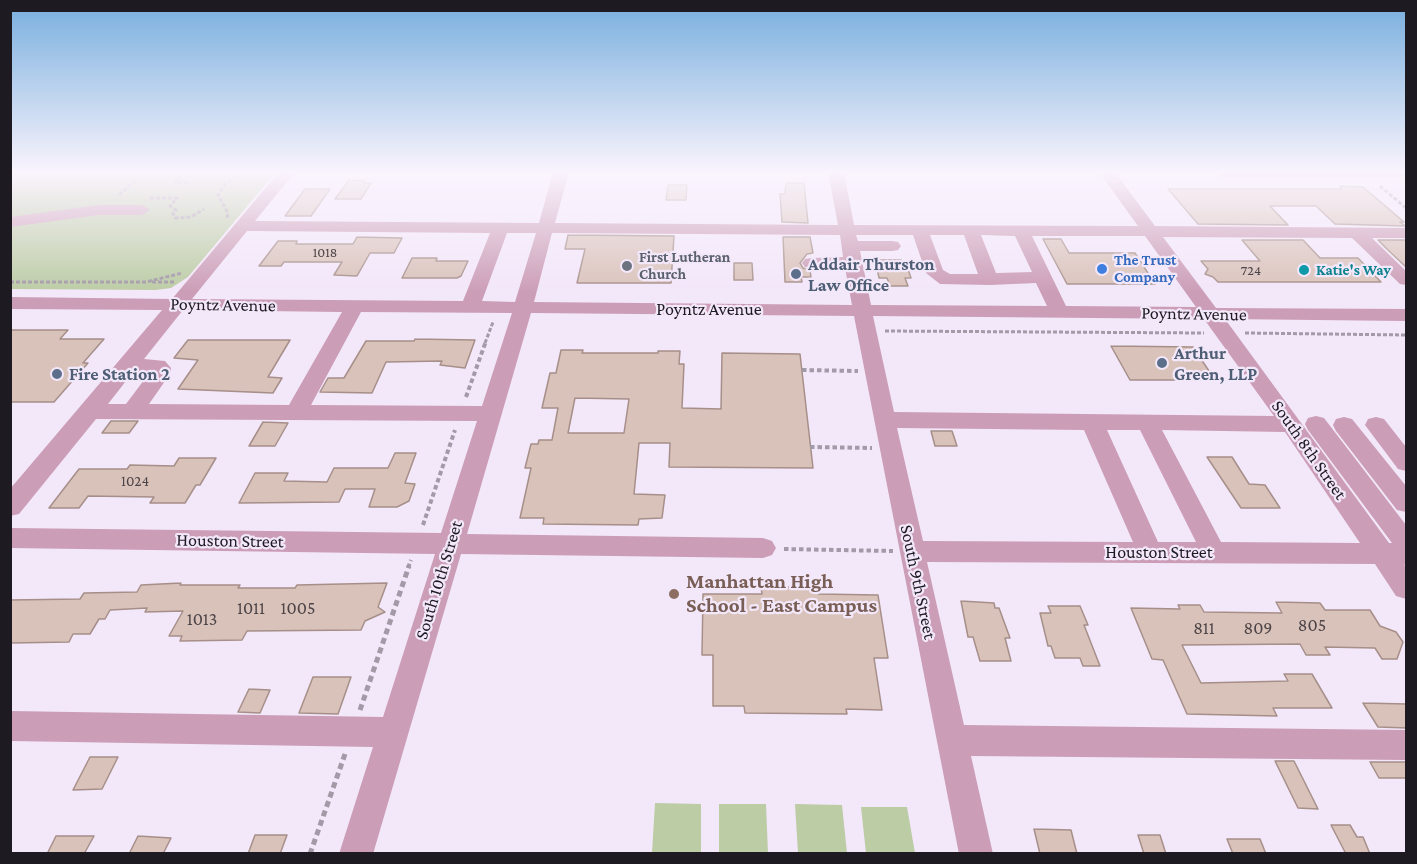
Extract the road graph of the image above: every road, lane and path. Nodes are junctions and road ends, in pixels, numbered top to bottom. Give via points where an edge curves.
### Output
1 (82, 212) edge
2 (228, 212) edge
3 (246, 212) edge
4 (549, 212) edge
5 (844, 212) edge
6 (1136, 212) edge
7 (10, 222) edge
8 (234, 224) junction
9 (501, 227) junction
10 (545, 227) junction
11 (920, 230) junction
12 (970, 230) junction
13 (1356, 232) junction
14 (1407, 233) edge
15 (1024, 238) junction
16 (1155, 238) junction
17 (851, 246) junction
18 (892, 246) dead end
19 (811, 263) dead end
20 (186, 272) dead end
21 (1043, 277) junction
22 (946, 280) junction
23 (990, 280) junction
24 (1407, 280) edge
25 (10, 282) edge
26 (146, 282) junction
27 (182, 283) dead end
28 (10, 303) edge
29 (176, 304) junction
30 (355, 306) junction
31 (470, 307) junction
32 (511, 308) junction
33 (864, 310) junction
34 (957, 311) junction
35 (1059, 312) junction
36 (1407, 315) edge
37 (1209, 323) junction
38 (886, 331) dead end
39 (1241, 333) dead end
40 (1407, 334) edge
41 (127, 365) junction
42 (802, 370) dead end
43 (874, 371) junction
44 (89, 411) junction
45 (132, 411) junction
46 (296, 412) junction
47 (460, 414) junction
48 (490, 414) junction
49 (885, 420) junction
50 (1092, 422) junction
51 (1147, 423) junction
52 (1291, 424) junction
53 (1330, 424) junction
54 (1376, 425) dead end
55 (810, 447) dead end
56 (890, 448) junction
57 (1407, 463) edge
58 (1407, 503) edge
59 (10, 507) edge
60 (1407, 518) edge
61 (1407, 531) edge
62 (10, 538) edge
63 (417, 543) junction
64 (1407, 543) edge
65 (449, 544) junction
66 (763, 548) joint
67 (912, 551) junction
68 (1150, 552) junction
69 (1214, 553) junction
70 (1394, 554) edge
71 (1407, 588) edge
72 (10, 726) edge
73 (352, 731) junction
74 (393, 732) junction
75 (951, 740) junction
76 (1407, 745) edge
77 (310, 854) edge
78 (356, 854) edge
79 (976, 854) edge

1 - 7 street
2 - 8 path
3 - 8 street
4 - 10 street, South 10th Street
5 - 17 street, South 9th Street
6 - 16 street, South 8th Street
8 - 9 street
8 - 29 street
9 - 10 street
9 - 31 street
10 - 17 street
10 - 32 street, South 10th Street
11 - 12 street
11 - 17 street
11 - 22 street via 935,273
12 - 15 street
12 - 23 street
13 - 14 street
13 - 16 street
13 - 24 street
15 - 16 street
15 - 21 street
16 - 37 street, South 8th Street
17 - 18 street
17 - 19 street
17 - 33 street, South 9th Street
20 - 26 path
21 - 23 street
21 - 35 street
22 - 23 street
22 - 34 street
25 - 26 path
26 - 27 path
28 - 29 street, Poyntz Avenue
29 - 30 street, Poyntz Avenue
29 - 41 street
30 - 31 street, Poyntz Avenue
30 - 46 street
31 - 32 street, Poyntz Avenue
32 - 33 street, Poyntz Avenue
32 - 47 path
32 - 48 street, South 10th Street
33 - 34 street, Poyntz Avenue
33 - 43 street, South 9th Street
34 - 35 street, Poyntz Avenue
35 - 37 street, Poyntz Avenue
36 - 37 street, Poyntz Avenue
37 - 38 path
37 - 52 street, South 8th Street
39 - 40 path
41 - 44 street
41 - 45 street via 161,368
42 - 43 path
43 - 49 street, South 9th Street
44 - 45 street
44 - 59 street
45 - 46 street
46 - 47 street
47 - 48 street
47 - 63 path
48 - 65 street, South 10th Street
49 - 50 street
49 - 56 street, South 9th Street
50 - 51 street
50 - 68 street
51 - 52 street
51 - 69 street
52 - 70 street, South 8th Street
53 - 58 street
53 - 60 street
53 - 61 street
53 - 64 street
54 - 57 street
55 - 56 path
56 - 67 street, South 9th Street
62 - 63 street, Houston Street
63 - 65 street, Houston Street
63 - 73 path
65 - 66 street, Houston Street
65 - 74 street, South 10th Street
66 - 67 path
67 - 68 street, Houston Street
67 - 75 street, South 9th Street
68 - 69 street, Houston Street
69 - 70 street, Houston Street
70 - 71 street, South 8th Street
72 - 73 street
73 - 74 street
73 - 77 path
74 - 78 street, South 10th Street
75 - 76 street
75 - 79 street, South 9th Street

